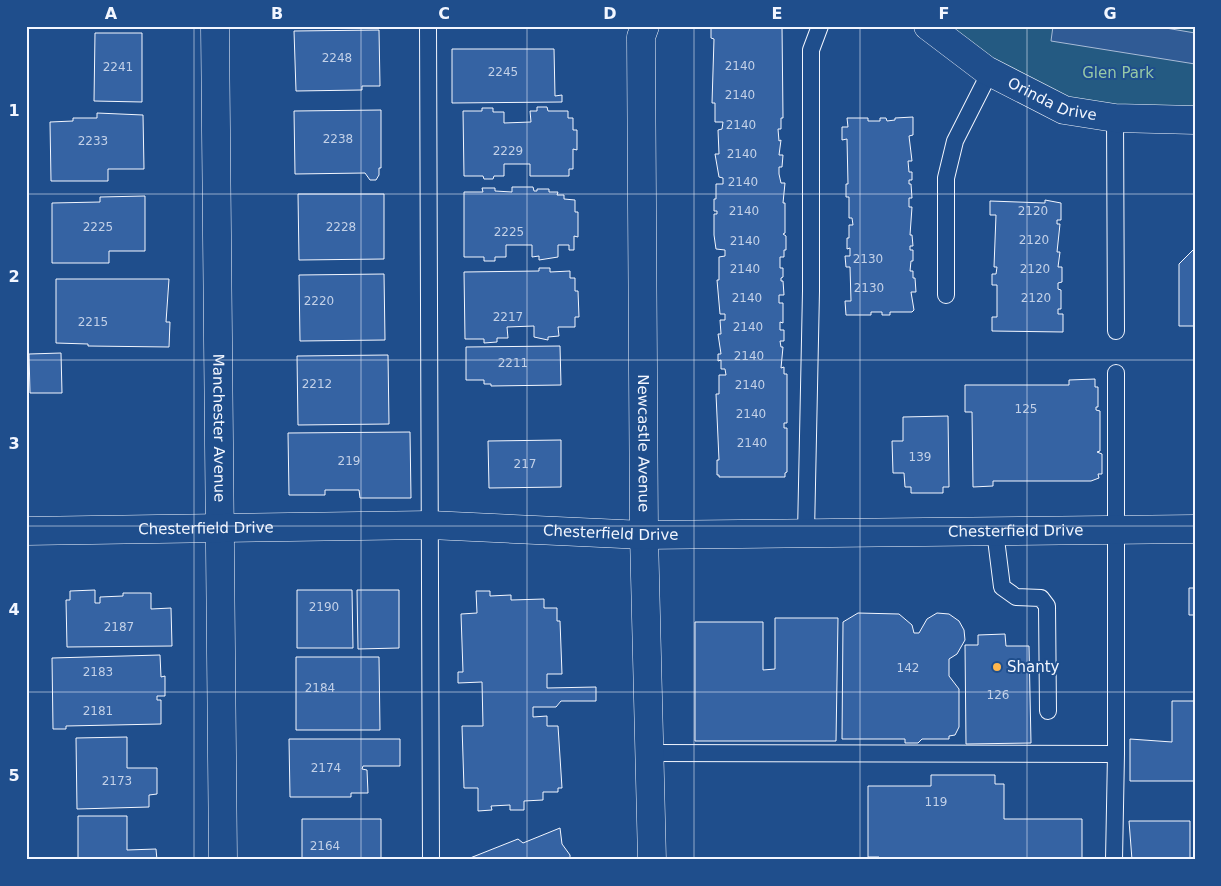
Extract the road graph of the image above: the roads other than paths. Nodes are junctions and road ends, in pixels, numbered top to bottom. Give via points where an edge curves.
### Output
1 (215, 26) edge
2 (428, 26) edge
3 (645, 26) edge
4 (820, 26) edge
5 (936, 29) edge
6 (990, 72) junction
7 (1115, 118) junction
8 (1195, 120) edge
9 (946, 295) dead end
10 (1116, 331) dead end
11 (1116, 373) dead end
12 (430, 525) junction
13 (218, 529) junction
14 (1195, 529) edge
15 (1116, 530) junction
16 (996, 531) junction
17 (26, 532) edge
18 (806, 533) junction
19 (644, 535) junction
20 (1048, 711) dead end
21 (651, 753) junction
22 (1116, 754) junction
23 (223, 860) edge
24 (431, 860) edge
25 (652, 860) edge
26 (1114, 860) edge

1 - 13 street, Manchester Avenue
2 - 12 lane
3 - 19 street, Newcastle Avenue via 640,38
4 - 18 lane via 811,50
5 - 6 street, Orinda Drive
6 - 7 street, Orinda Drive via 1064,110
6 - 9 lane via 955,141 946,178
7 - 8 street, Orinda Drive
7 - 10 lane
11 - 15 lane
12 - 13 street, Chesterfield Drive
12 - 19 street, Chesterfield Drive
12 - 24 lane
13 - 17 street, Chesterfield Drive
13 - 23 street, Manchester Avenue
14 - 15 street, Chesterfield Drive
15 - 16 street, Chesterfield Drive
15 - 22 lane
16 - 18 street, Chesterfield Drive
16 - 20 lane via 1002,587 1016,597 1041,598 1047,606
18 - 19 street, Chesterfield Drive
19 - 21 street, Newcastle Avenue
21 - 22 lane
21 - 25 street, Newcastle Avenue
22 - 26 lane

